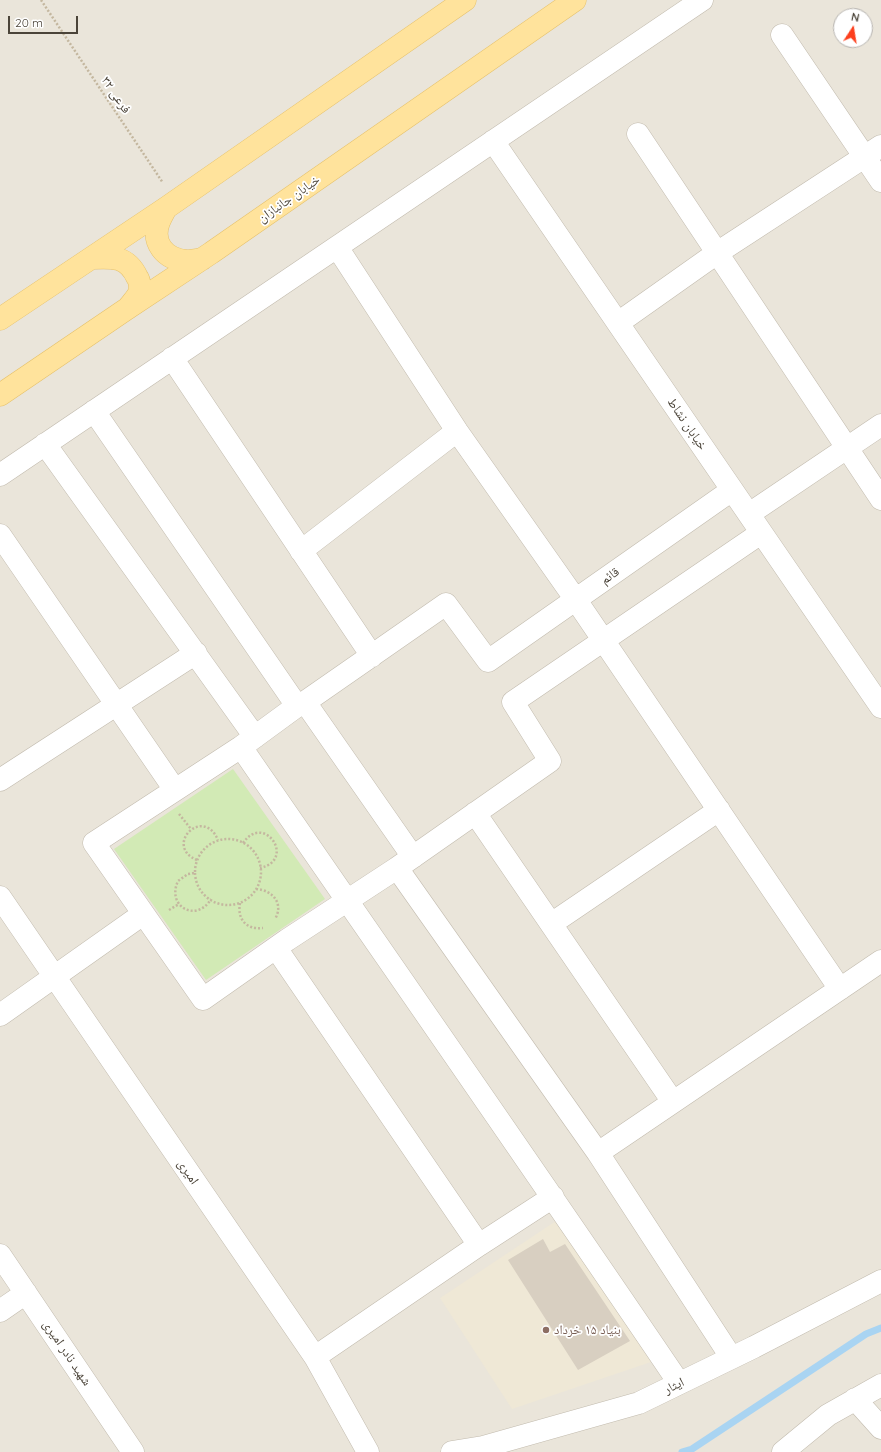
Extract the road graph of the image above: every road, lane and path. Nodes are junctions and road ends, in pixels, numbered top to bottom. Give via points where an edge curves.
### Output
1 (41, 0) edge
2 (465, 0) edge
3 (575, 0) edge
4 (702, 0) edge
5 (782, 35) dead end
6 (638, 134) dead end
7 (493, 141) junction
8 (873, 152) edge
9 (881, 181) edge
10 (171, 205) junction
11 (337, 247) junction
12 (717, 253) junction
13 (92, 258) junction
14 (202, 259) junction
15 (128, 308) junction
16 (0, 318) edge
17 (618, 323) junction
18 (172, 358) junction
19 (0, 395) edge
20 (94, 411) junction
21 (881, 425) edge
22 (457, 431) junction
23 (45, 444) junction
24 (847, 448) junction
25 (0, 475) edge
26 (732, 490) junction
27 (881, 499) edge
28 (749, 514) junction
29 (761, 533) junction
30 (0, 535) edge
31 (302, 551) junction
32 (576, 600) junction
33 (603, 640) junction
34 (196, 653) junction
35 (372, 656) junction
36 (301, 704) junction
37 (116, 705) junction
38 (881, 707) edge
39 (248, 742) junction
40 (0, 780) edge
41 (175, 790) junction
42 (719, 810) junction
43 (475, 813) junction
44 (218, 840) junction
45 (244, 843) junction
46 (197, 860) junction
47 (405, 863) junction
48 (260, 868) junction
49 (194, 873) junction
50 (256, 889) junction
51 (0, 897) edge
52 (211, 899) junction
53 (347, 900) junction
54 (240, 902) junction
55 (143, 914) junction
56 (274, 922) dead end
57 (551, 924) junction
58 (269, 926) dead end
59 (276, 948) junction
60 (881, 961) edge
61 (54, 976) junction
62 (840, 989) junction
63 (0, 1015) edge
64 (673, 1102) junction
65 (598, 1154) junction
66 (554, 1197) junction
67 (479, 1245) junction
68 (0, 1255) edge
69 (881, 1281) edge
70 (26, 1294) junction
71 (0, 1310) edge
72 (315, 1357) junction
73 (732, 1357) junction
74 (679, 1383) junction
75 (881, 1385) edge
76 (855, 1399) junction
77 (881, 1428) edge
78 (133, 1452) edge
79 (368, 1452) edge
80 (452, 1452) edge
81 (783, 1452) edge

1 - 10 path, فرعی ۳۲
2 - 10 main road
3 - 14 main road, خیابان جانبازان
4 - 7 street
5 - 8 street
6 - 12 street
7 - 11 street
7 - 17 street, خیابان نشاط
8 - 9 street
8 - 12 street
10 - 13 main road
10 - 14 main road via 159,222 158,245 164,253 173,258 187,261
11 - 18 street
11 - 22 street
12 - 17 street
12 - 24 street
13 - 15 main road via 109,257 132,266 139,280 139,294
13 - 16 main road
14 - 15 main road, خیابان جانبازان
15 - 19 main road, خیابان جانبازان
17 - 26 street, خیابان نشاط
18 - 20 street
18 - 31 street
20 - 23 street
20 - 36 street
21 - 24 street
22 - 31 street
22 - 32 street
23 - 25 street
23 - 34 street
24 - 27 street
24 - 28 street
26 - 28 street, خیابان نشاط
26 - 32 street, قائم
28 - 29 street, خیابان نشاط
29 - 33 street
29 - 38 street, خیابان نشاط
30 - 37 street
31 - 35 street
32 - 33 street
32 - 35 street, قائم via 488,661 446,604
33 - 42 street
33 - 43 street via 513,702 550,761
34 - 37 street
34 - 39 street
35 - 36 street
36 - 39 street
36 - 47 street
37 - 40 street
37 - 41 street
39 - 41 street
39 - 53 street
41 - 55 street via 94,843
42 - 57 street
42 - 62 street
43 - 47 street
43 - 57 street
44 - 45 path via 229,838
44 - 46 path via 207,845
44 - 46 path via 207,827 190,829 183,844 187,854
45 - 48 path via 256,854
45 - 48 path via 251,834 262,832 276,842 275,859
46 - 49 path
47 - 53 street
47 - 65 street
48 - 50 path via 261,874
49 - 52 path via 197,886
49 - 52 path via 178,881 174,893 176,899 184,909 196,911 207,905
50 - 54 path
50 - 56 path via 264,889 275,897 278,910
51 - 61 street, امیری
52 - 54 path via 224,905
53 - 59 street
53 - 66 street
54 - 58 path via 240,916 244,922 256,928
55 - 59 street via 203,999
55 - 61 street
57 - 64 street
59 - 67 street
60 - 62 street
61 - 63 street
61 - 72 street, امیری
62 - 64 street
64 - 65 street
65 - 73 street
66 - 67 street
66 - 74 street
67 - 72 street
68 - 70 street, شهید نادر امیری
69 - 73 street, ایثار
70 - 71 street
70 - 78 street, شهید نادر امیری
72 - 79 street, امیری
73 - 74 street, ایثار
74 - 80 street, ایثار via 639,1403 483,1447
75 - 76 street
76 - 77 street
76 - 81 street via 828,1414

